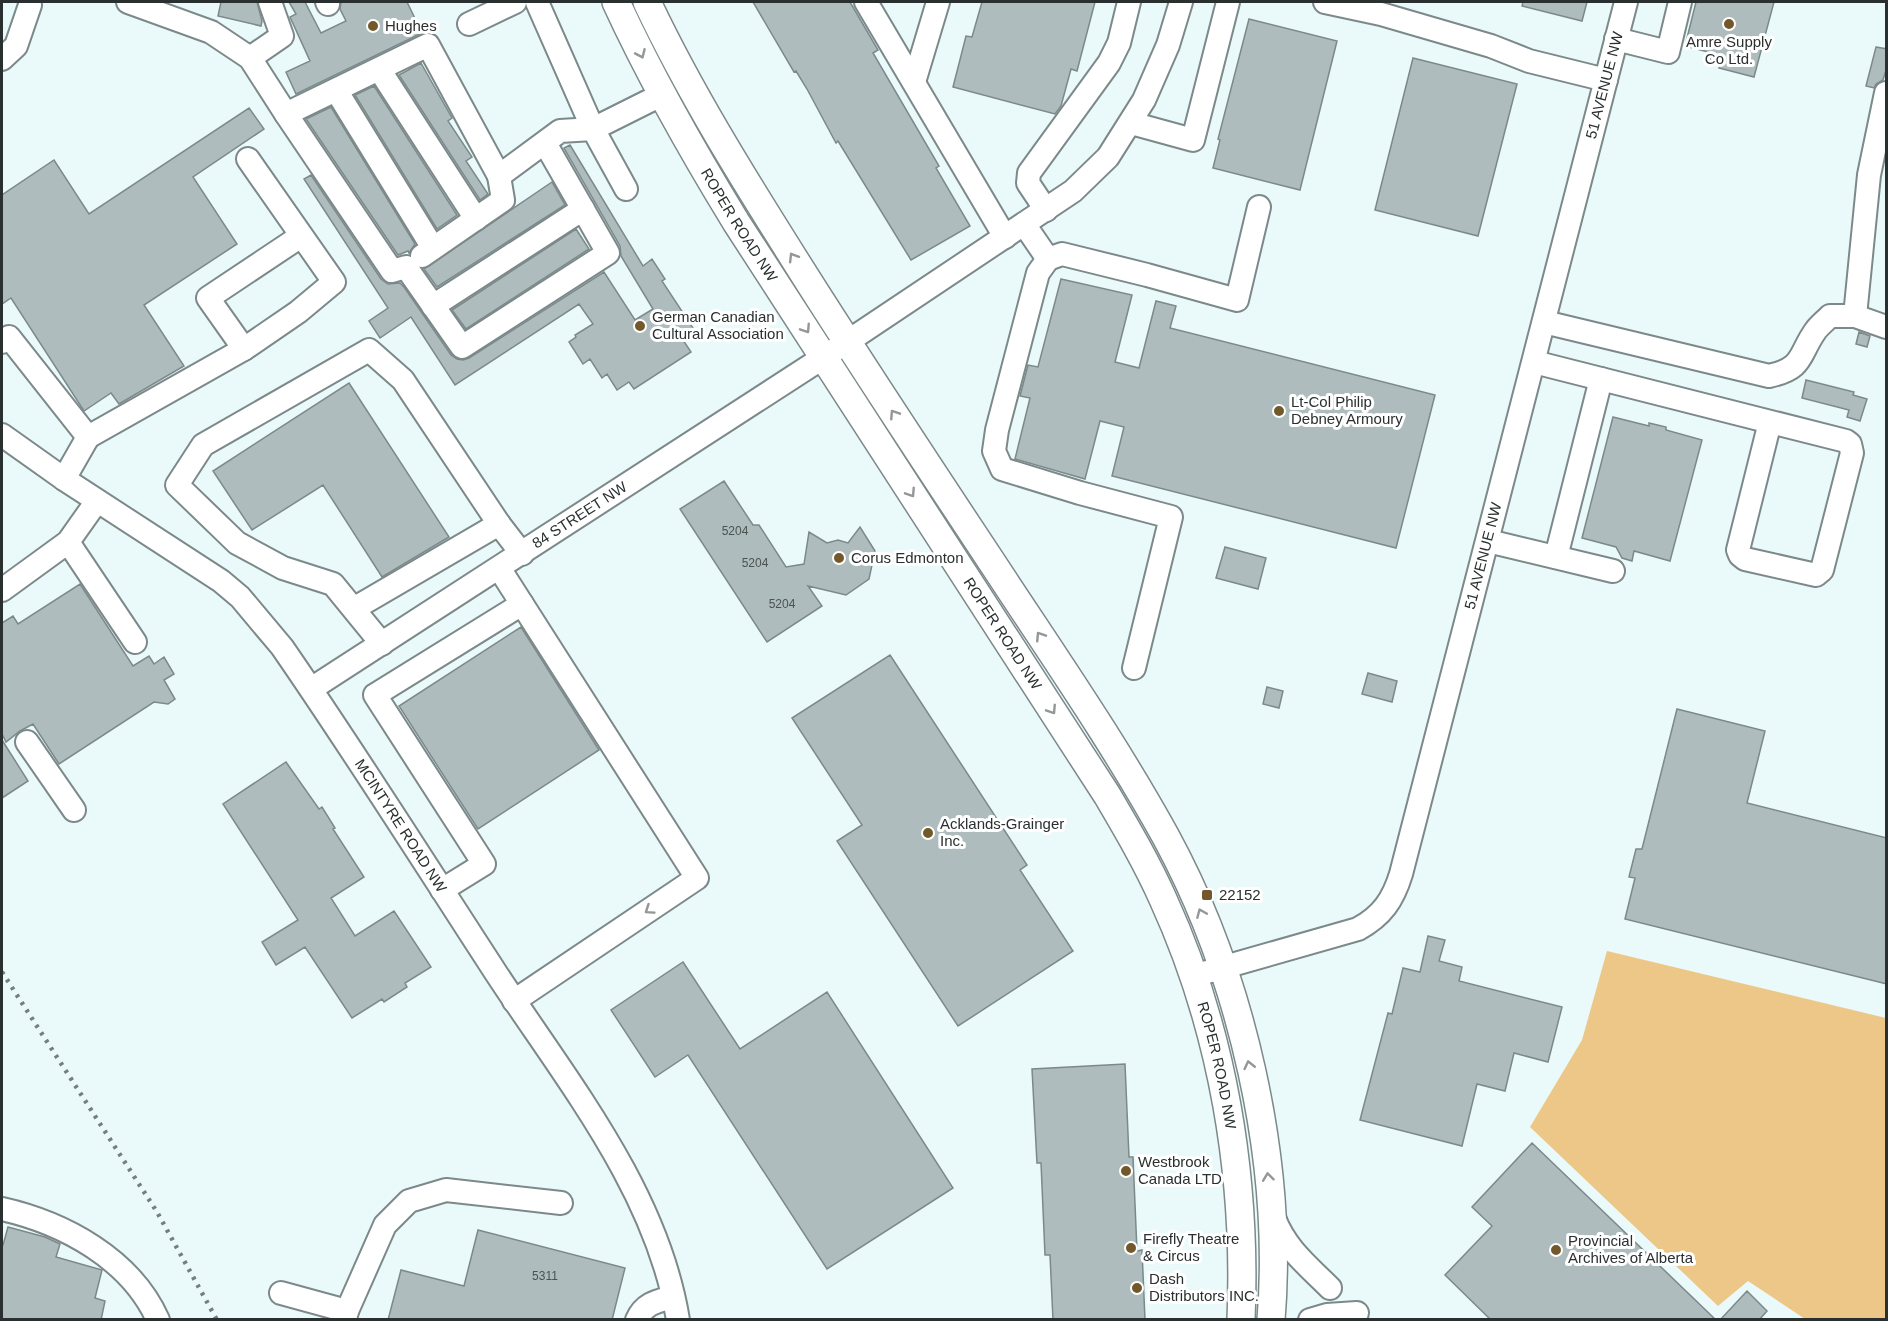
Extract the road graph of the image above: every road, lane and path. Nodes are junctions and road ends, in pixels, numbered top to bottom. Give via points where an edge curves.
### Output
1 (128, 2) edge
2 (270, 2) edge
3 (514, 2) edge
4 (537, 2) edge
5 (616, 2) edge
6 (647, 2) edge
7 (866, 2) edge
8 (938, 2) edge
9 (1129, 2) edge
10 (1181, 2) edge
11 (1228, 2) edge
12 (1325, 2) edge
13 (1626, 2) edge
14 (1680, 2) edge
15 (30, 5) dead end
16 (469, 24) dead end
17 (1616, 39) junction
18 (249, 58) junction
19 (2, 59) edge
20 (379, 69) junction
21 (1606, 80) junction
22 (914, 82) junction
23 (336, 90) junction
24 (1887, 93) edge
25 (661, 95) junction
26 (286, 114) junction
27 (1131, 123) junction
28 (593, 129) junction
29 (545, 143) junction
30 (248, 159) dead end
31 (499, 176) junction
32 (626, 189) dead end
33 (1259, 207) dead end
34 (583, 209) junction
35 (1046, 210) junction
36 (476, 219) junction
37 (1024, 224) junction
38 (301, 236) junction
39 (1005, 237) junction
40 (433, 248) junction
41 (1048, 259) junction
42 (406, 267) junction
43 (433, 306) junction
44 (1855, 316) junction
45 (1545, 322) junction
46 (1887, 327) edge
47 (2, 342) edge
48 (847, 342) junction
49 (244, 349) junction
50 (824, 357) junction
51 (1534, 362) junction
52 (1601, 379) junction
53 (1770, 422) junction
54 (2, 435) edge
55 (88, 437) junction
56 (64, 479) junction
57 (97, 501) junction
58 (499, 524) junction
59 (1488, 541) junction
60 (68, 542) junction
61 (522, 554) junction
62 (1556, 557) junction
63 (499, 568) junction
64 (1613, 571) dead end
65 (2, 590) edge
66 (522, 604) junction
67 (355, 608) junction
68 (135, 642) dead end
69 (375, 648) junction
70 (1134, 668) dead end
71 (390, 686) junction
72 (311, 689) junction
73 (27, 742) dead end
74 (74, 810) dead end
75 (442, 890) junction
76 (1223, 968) junction
77 (1193, 976) junction
78 (514, 1001) junction
79 (561, 1203) dead end
80 (2, 1209) edge
81 (1272, 1214) junction
82 (1330, 1288) dead end
83 (281, 1293) dead end
84 (673, 1297) junction
85 (1357, 1313) dead end
86 (346, 1315) edge
87 (158, 1320) edge
88 (637, 1320) edge
89 (678, 1320) edge
90 (1241, 1320) edge
91 (1271, 1320) edge
92 (1310, 1320) edge

1 - 18 street via 211,32
2 - 18 street via 282,36
3 - 16 street
4 - 28 street
5 -> 25 main road, ROPER ROAD NW
48 -> 6 main road, ROPER ROAD NW via 707,115
7 - 22 street
8 - 22 street
9 - 35 street via 1119,43 1109,63 1029,173 1028,183
10 - 27 street, 84 STREET NW via 1157,75
11 - 27 street via 1193,140
12 - 21 street via 1381,14
13 - 17 street, 51 AVENUE NW
14 - 17 street via 1668,52
15 - 19 street via 16,46
17 - 21 street, 51 AVENUE NW
18 - 26 street
20 - 23 street
20 - 31 street via 428,45
20 - 36 street
21 - 45 street, 51 AVENUE NW
22 - 39 street
23 - 26 street
23 - 40 street
24 - 44 street via 1869,175
25 - 28 street
25 -> 50 main road, ROPER ROAD NW via 730,213
26 - 42 street via 392,271
27 - 35 street, 84 STREET NW via 1092,175
28 - 29 street via 560,131
28 - 32 street
29 - 31 street
29 - 34 street
30 - 38 street
31 - 36 street via 503,200
33 - 41 street via 1237,300 1062,254
34 - 43 street
34 - 43 street via 608,253 482,335 462,347
35 - 37 street, 84 STREET NW
36 - 40 street
37 - 39 street, 84 STREET NW
37 - 41 street
38 - 49 street via 334,282
38 - 49 street via 208,298
39 - 48 street, 84 STREET NW
40 - 42 street
41 - 70 street via 1038,273 994,451 1002,469 1171,517
42 - 43 street
44 - 45 street via 1830,316 1815,331 1800,360 1786,372 1769,376
44 - 46 street
45 - 51 street, 51 AVENUE NW
47 - 55 street via 9,336
48 - 50 street, 84 STREET NW
76 -> 48 main road, ROPER ROAD NW via 1185,874 1137,788
49 - 55 street
50 - 61 street, 84 STREET NW
50 -> 77 main road, ROPER ROAD NW via 1107,795 1163,900
51 - 52 street
51 - 59 street, 51 AVENUE NW
52 - 53 street
52 - 62 street
53 - 53 street via 1846,441 1852,447 1822,570 1816,575 1745,559 1738,550
54 - 56 street, MCINTYRE ROAD NW
55 - 56 street
56 - 57 street, MCINTYRE ROAD NW
57 - 60 street
57 - 72 street, MCINTYRE ROAD NW via 234,592 282,647
58 - 61 street
58 - 67 street
58 - 67 street via 403,380 369,350 203,445 177,484 237,543 283,568 333,584
59 - 62 street
59 - 76 street, 51 AVENUE NW via 1392,898 1380,915 1358,929
60 - 65 street
60 - 68 street
61 - 63 street, 84 STREET NW
62 - 64 street
63 - 66 street
63 - 69 street, 84 STREET NW
66 - 71 street
66 -> 78 street via 697,878
67 - 69 street
69 - 71 street
69 - 72 street, 84 STREET NW
71 - 75 street via 375,694 484,864
72 - 75 street, MCINTYRE ROAD NW
73 - 74 street
75 - 78 street, MCINTYRE ROAD NW
76 - 77 street, 51 AVENUE NW
81 -> 76 main road, ROPER ROAD NW via 1250,1064
77 - 90 main road, ROPER ROAD NW via 1212,1039 1238,1177
78 - 84 street, MCINTYRE ROAD NW via 600,1128 655,1235
79 - 86 street via 446,1190 409,1201 386,1225
80 - 87 street via 84,1240 123,1269
81 - 82 street via 1288,1247
81 - 91 main road, ROPER ROAD NW
83 - 86 street
84 - 88 street via 652,1302
84 - 89 street, MCINTYRE ROAD NW
85 - 92 street

